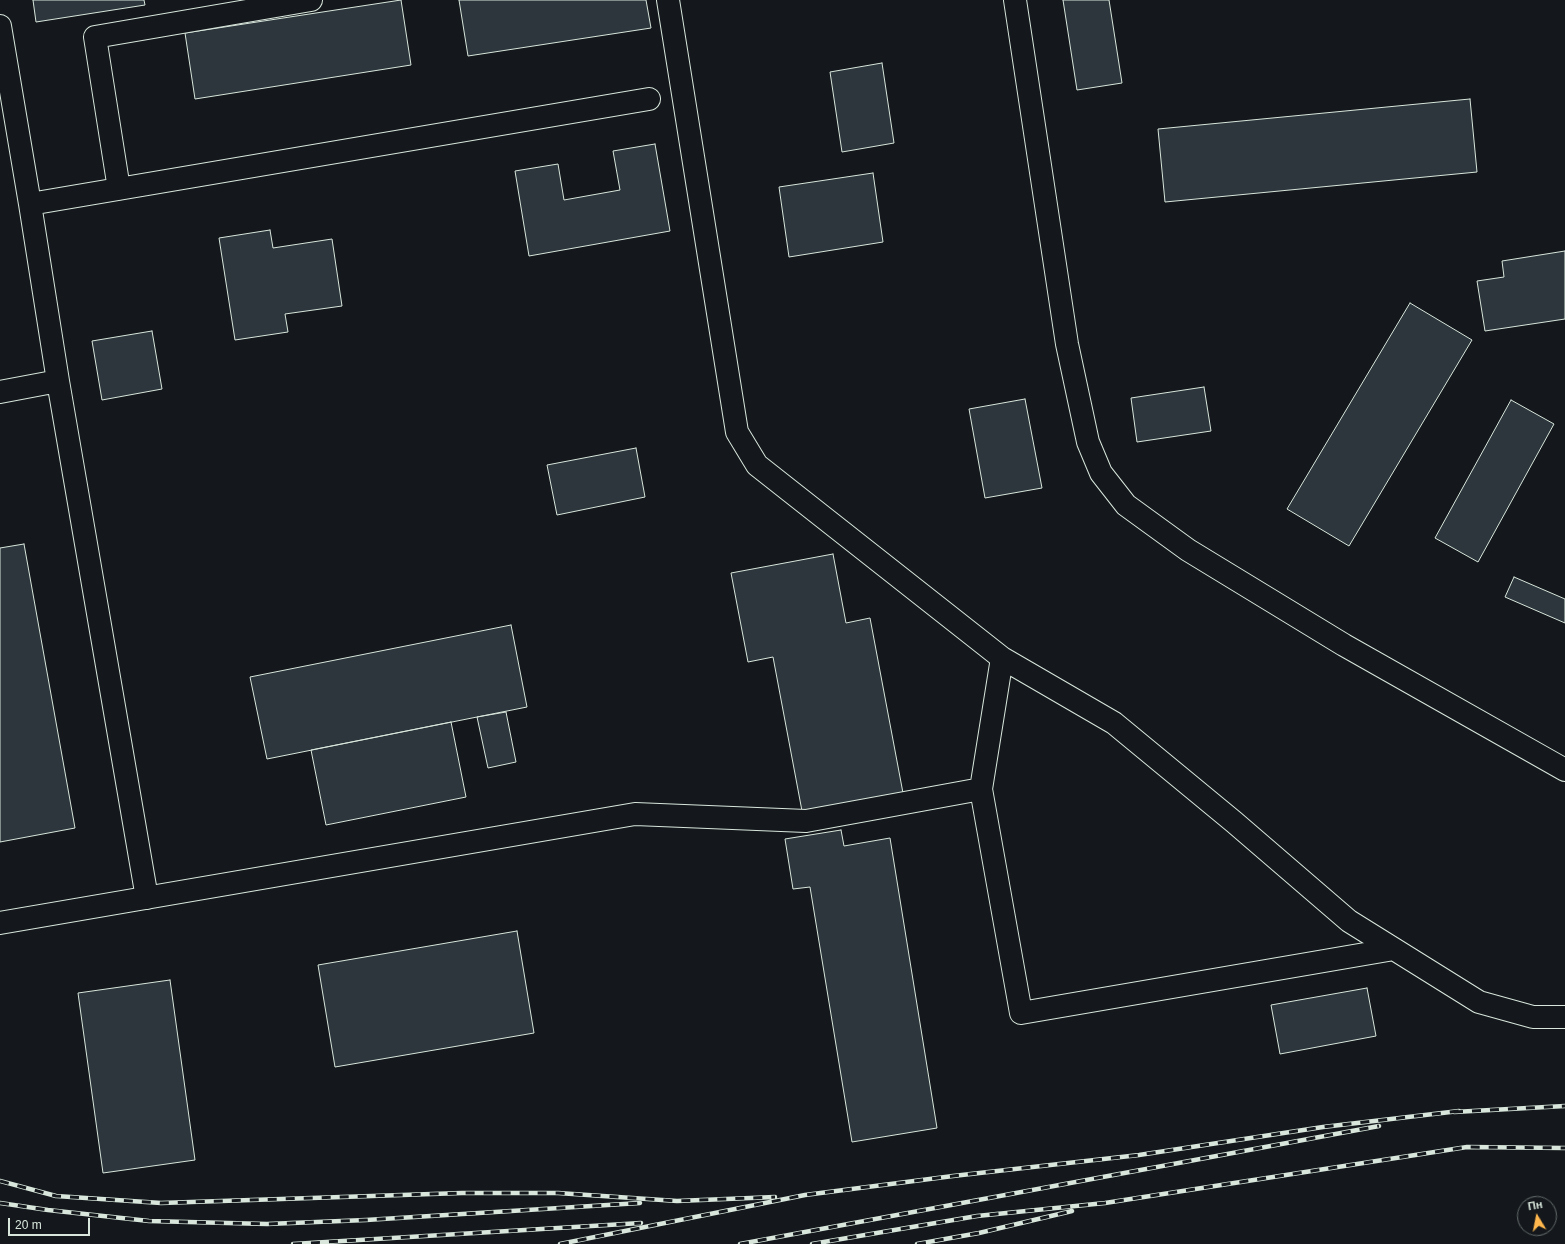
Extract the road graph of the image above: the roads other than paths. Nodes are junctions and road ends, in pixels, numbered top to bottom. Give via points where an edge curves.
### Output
1 (311, 0) edge
2 (668, 0) edge
3 (1015, 0) edge
4 (0, 26) edge
5 (649, 99) dead end
6 (119, 189) junction
7 (30, 204) junction
8 (58, 382) junction
9 (0, 392) edge
10 (1002, 658) junction
11 (1565, 770) edge
12 (981, 789) junction
13 (147, 898) junction
14 (0, 923) edge
15 (1394, 949) junction
16 (1565, 1017) edge

1 - 6 lane via 95,37
2 - 10 lane via 737,432 758,465
3 - 11 lane via 1067,344 1088,442 1101,473 1126,505 1188,550 1344,644
4 - 7 lane
5 - 6 lane
6 - 7 lane
7 - 8 lane
8 - 9 lane
8 - 13 lane
10 - 12 lane
10 - 15 lane via 1114,723 1349,921
12 - 13 lane via 806,821 635,814
12 - 15 lane via 1021,1013
13 - 14 lane
15 - 16 lane via 1479,1002 1533,1016

